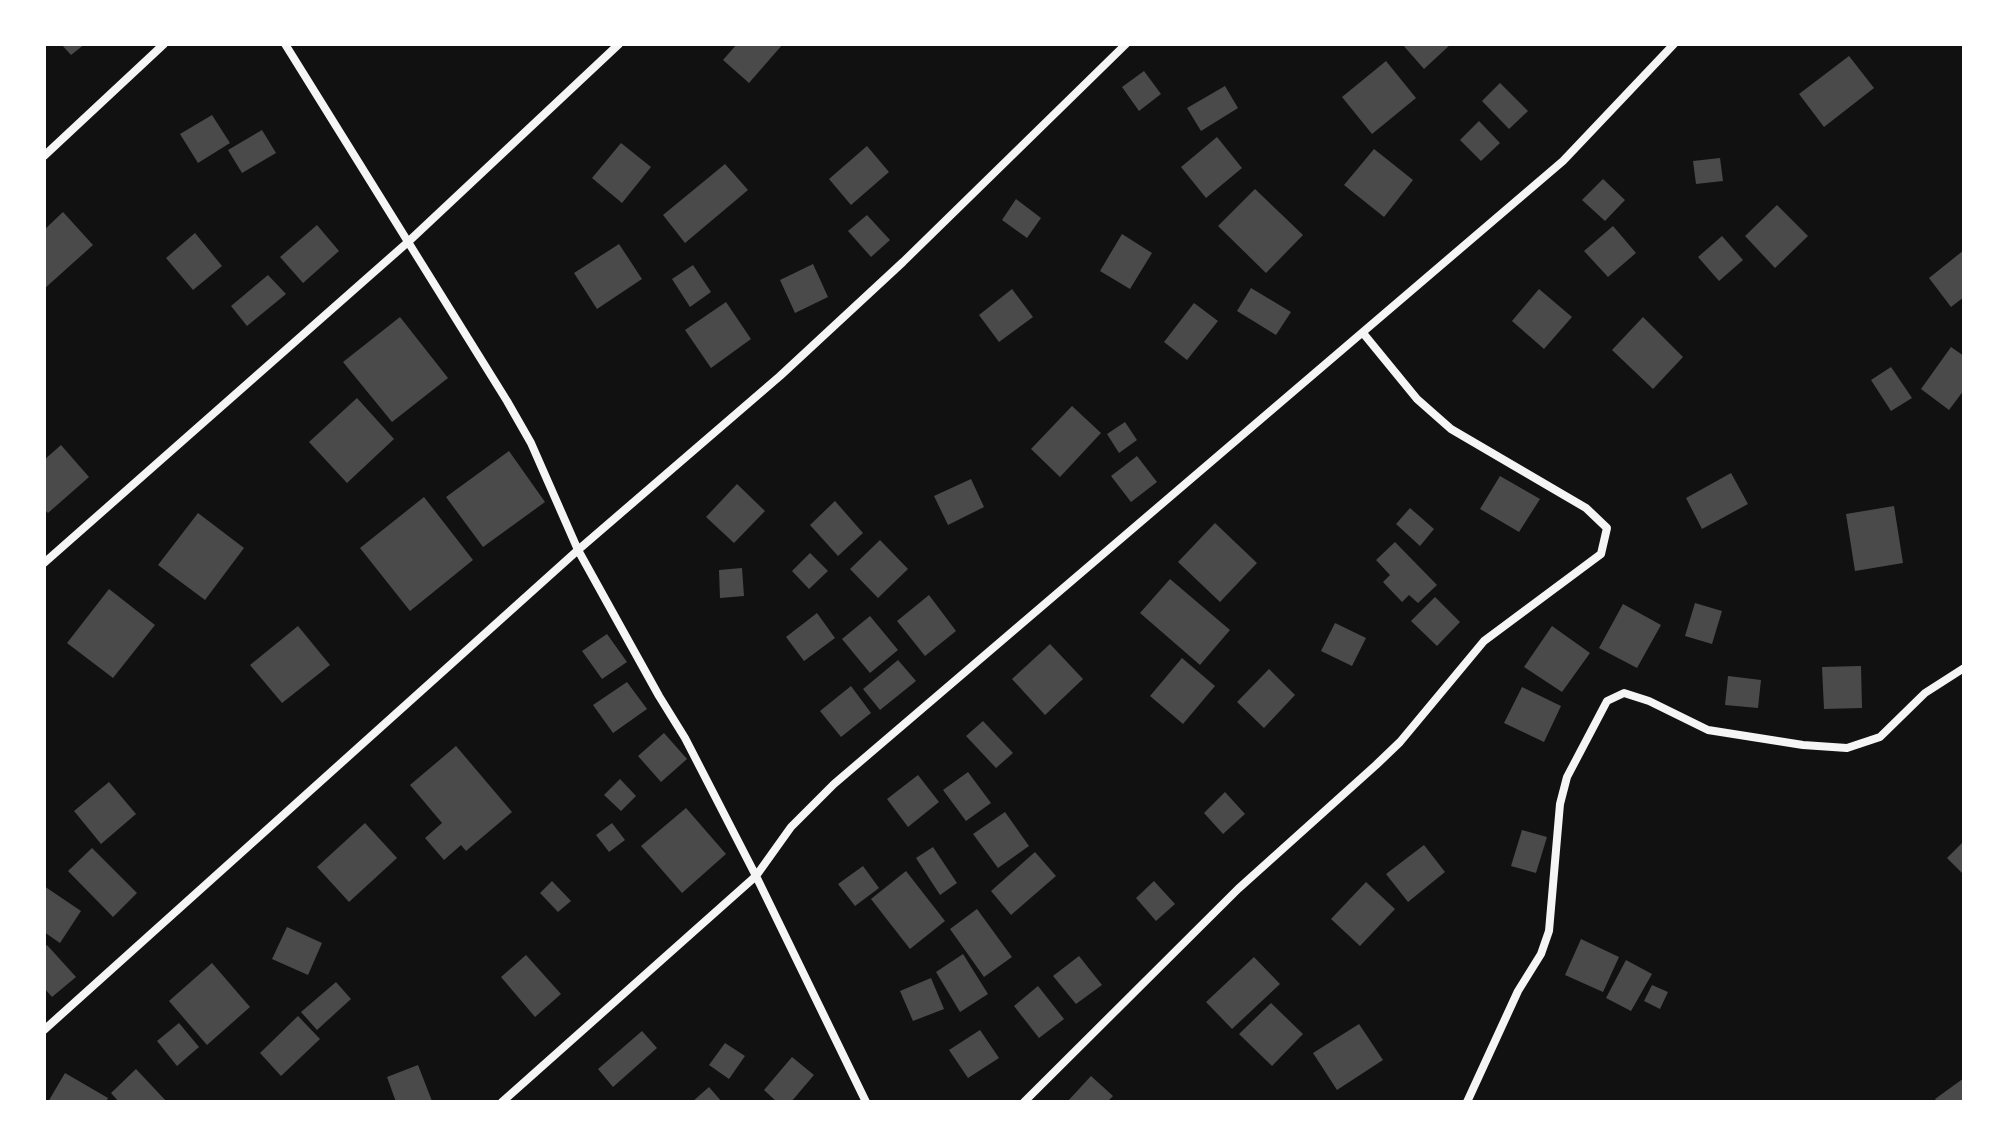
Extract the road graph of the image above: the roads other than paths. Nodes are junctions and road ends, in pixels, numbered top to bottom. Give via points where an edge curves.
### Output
1 (164, 44) edge
2 (285, 44) edge
3 (619, 44) edge
4 (1126, 44) edge
5 (1674, 44) edge
6 (44, 156) edge
7 (408, 242) junction
8 (1363, 333) junction
9 (578, 550) junction
10 (44, 563) edge
11 (1964, 668) edge
12 (756, 876) junction
13 (44, 1030) edge
14 (502, 1102) edge
15 (866, 1102) edge
16 (1024, 1102) edge
17 (1467, 1102) edge

1 - 6 street
2 - 7 street
3 - 7 street
4 - 9 street via 803,355
5 - 8 street via 1563,161
7 - 9 street via 531,443
7 - 10 street
8 - 12 street via 834,784 791,827
8 - 16 street via 1417,399 1451,429 1586,508 1607,528 1601,554 1484,641 1392,750 1238,889
9 - 12 street
9 - 13 street
11 - 17 street via 1925,693 1880,737 1847,748 1708,730 1624,693 1607,701 1567,777 1549,931 1541,954 1518,991
12 - 14 street
12 - 15 street

